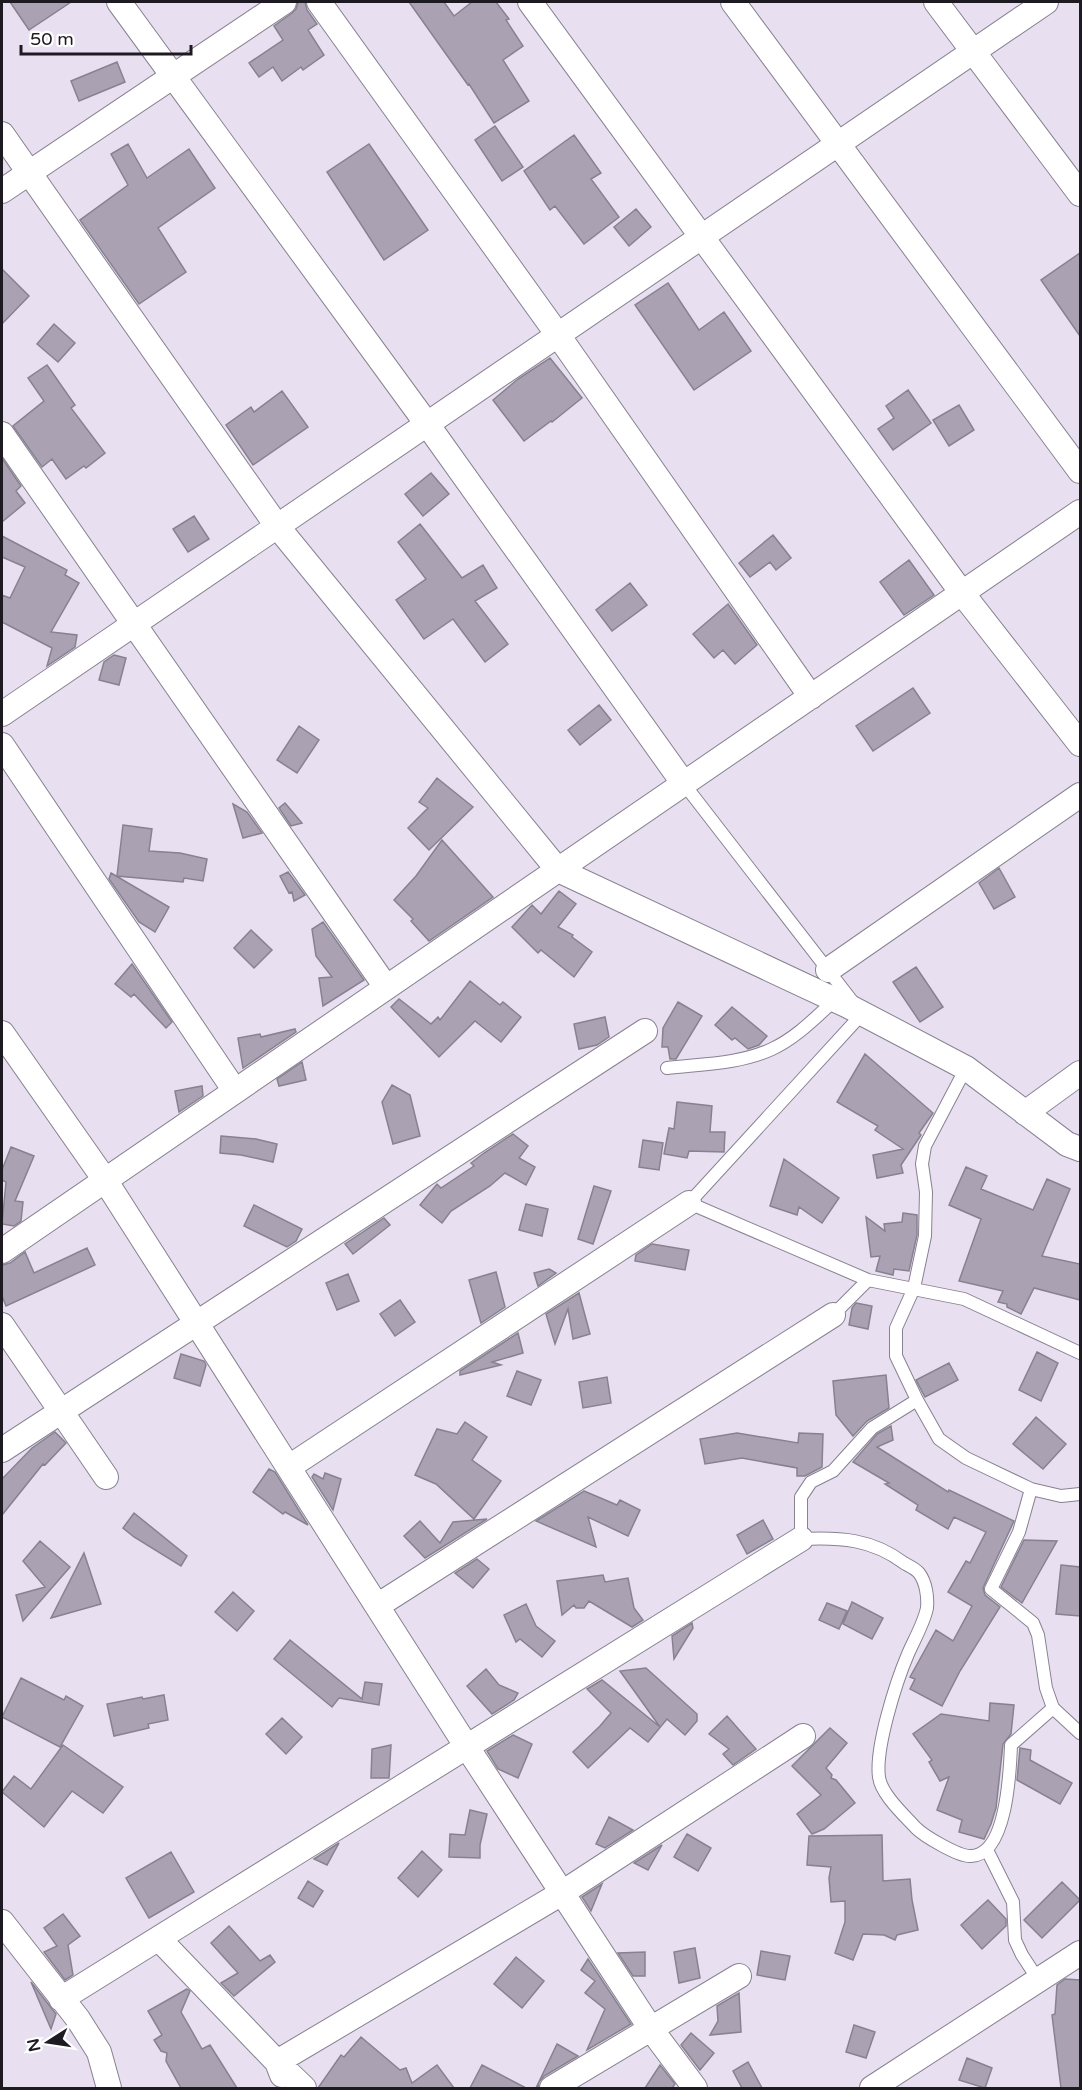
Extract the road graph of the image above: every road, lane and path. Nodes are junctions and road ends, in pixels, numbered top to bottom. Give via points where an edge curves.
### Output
1 (119, 2) edge
2 (284, 2) edge
3 (319, 2) edge
4 (530, 2) edge
5 (733, 2) edge
6 (936, 2) edge
7 (1046, 2) edge
8 (974, 51) junction
9 (172, 76) junction
10 (2, 134) edge
11 (838, 144) junction
12 (28, 173) junction
13 (2, 190) edge
14 (1080, 194) edge
15 (702, 237) junction
16 (558, 335) junction
17 (427, 424) junction
18 (2, 434) edge
19 (1080, 471) edge
20 (1080, 512) edge
21 (277, 526) junction
22 (962, 593) junction
23 (134, 624) junction
24 (811, 697) junction
25 (2, 714) edge
26 (1080, 744) edge
27 (2, 745) edge
28 (684, 784) junction
29 (1080, 795) edge
30 (558, 870) junction
31 (828, 970) junction
32 (386, 987) junction
33 (835, 1000) junction
34 (862, 1014) junction
35 (645, 1031) dead end
36 (2, 1033) edge
37 (667, 1068) dead end
38 (966, 1068) junction
39 (1080, 1073) edge
40 (235, 1091) junction
41 (1025, 1113) junction
42 (1080, 1149) edge
43 (105, 1180) junction
44 (689, 1203) junction
45 (2, 1251) edge
46 (868, 1280) junction
47 (914, 1288) junction
48 (833, 1315) joint
49 (197, 1322) junction
50 (2, 1325) edge
51 (1080, 1353) edge
52 (916, 1400) junction
53 (61, 1411) junction
54 (2, 1450) edge
55 (289, 1467) junction
56 (106, 1477) dead end
57 (1031, 1489) junction
58 (1080, 1494) edge
59 (801, 1539) junction
60 (377, 1606) junction
61 (1053, 1708) junction
62 (1080, 1733) edge
63 (803, 1736) dead end
64 (467, 1747) junction
65 (987, 1850) junction
66 (562, 1893) junction
67 (2, 1922) edge
68 (159, 1939) junction
69 (1080, 1953) edge
70 (739, 1976) dead end
71 (1039, 1981) junction
72 (61, 1999) junction
73 (651, 2029) junction
74 (277, 2062) junction
75 (110, 2088) edge
76 (287, 2088) edge
77 (304, 2088) edge
78 (552, 2088) edge
79 (695, 2088) edge
80 (872, 2088) edge

1 - 9 street
2 - 9 street
3 - 16 street
4 - 15 street
5 - 11 street
6 - 8 street
7 - 8 street
8 - 11 street
8 - 14 street
9 - 12 street
9 - 17 street
10 - 12 street
11 - 15 street
11 - 19 street
12 - 13 street
12 - 21 street
15 - 16 street
15 - 22 street
16 - 17 street
16 - 24 street
17 - 21 street
17 - 28 street
18 - 23 street
20 - 22 street
21 - 23 street
21 - 30 street
22 - 24 street
22 - 26 street
23 - 25 street
23 - 32 street
24 - 28 street
27 - 40 street
28 - 30 street
28 - 31 lane
29 - 31 street
30 - 32 street
30 - 33 street
31 - 34 lane
32 - 40 street
33 - 34 street
33 - 37 lane via 800,1032 773,1049 740,1060
34 - 38 street
34 - 44 lane
35 - 49 street
36 - 43 street
38 - 41 street
38 - 47 lane via 925,1146 925,1236
39 - 41 street
40 - 43 street
41 - 42 street
43 - 45 street
43 - 49 street
44 - 46 lane
44 - 55 street
46 - 47 lane
46 - 48 lane
47 - 51 lane via 964,1299
47 - 52 lane via 896,1328 896,1356
48 - 60 street
49 - 53 street
49 - 55 street
50 - 53 street
52 - 57 lane via 939,1439 966,1458
52 - 59 lane via 872,1428 833,1471 811,1482 801,1497
53 - 54 street
53 - 56 street
55 - 60 street
57 - 58 lane via 1061,1496
57 - 61 lane via 1018,1532 991,1589 1033,1623
59 - 64 street
59 - 65 lane via 831,1537 861,1542 892,1554 919,1573 927,1591 927,1610 905,1661 879,1746 879,1779 894,1806 919,1831 971,1856
60 - 64 street
61 - 62 lane
61 - 65 lane via 1011,1744 999,1832
63 - 66 street
64 - 66 street
64 - 68 street
65 - 71 lane via 1013,1902 1015,1940
66 - 73 street
66 - 74 street
67 - 72 street
68 - 72 street
68 - 74 street
69 - 71 street
70 - 73 street
71 - 80 street
72 - 75 street via 99,2052
73 - 78 street
73 - 79 street
74 - 76 street
74 - 77 street

